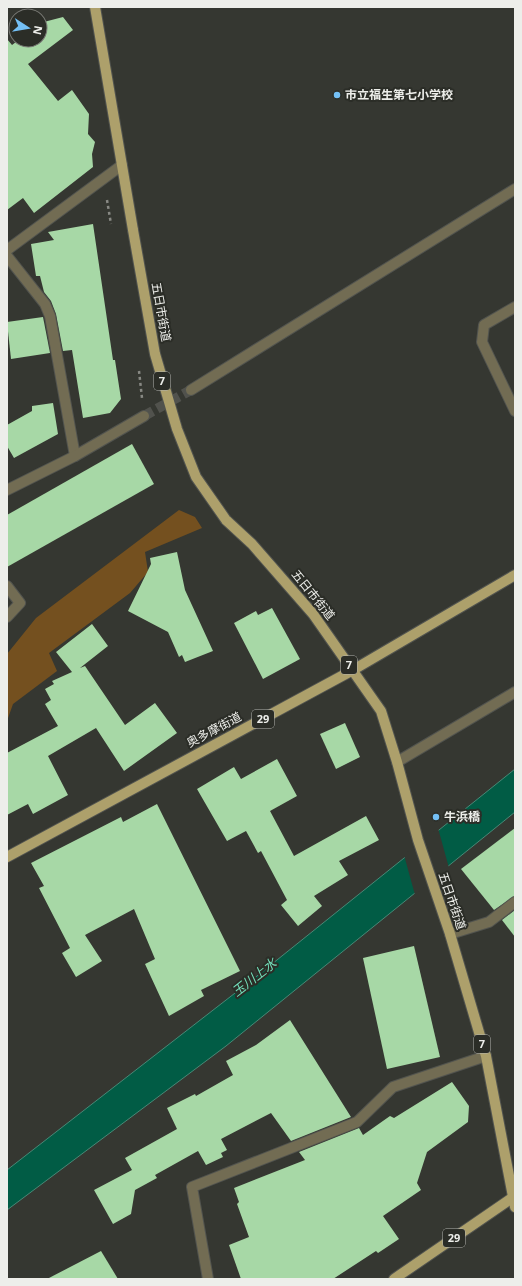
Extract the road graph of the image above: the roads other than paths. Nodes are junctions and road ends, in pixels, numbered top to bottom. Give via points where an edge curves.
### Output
1 (95, 7) edge
2 (122, 166) junction
3 (515, 189) edge
4 (7, 250) edge
5 (7, 256) edge
6 (515, 307) edge
7 (191, 390) tunnel mouth
8 (515, 411) edge
9 (144, 416) tunnel mouth
10 (75, 456) junction
11 (7, 490) edge
12 (515, 575) edge
13 (7, 586) edge
14 (7, 617) edge
15 (353, 670) junction
16 (515, 692) edge
17 (397, 762) junction
18 (7, 857) edge
19 (515, 902) edge
20 (450, 934) junction
21 (486, 1056) junction
22 (515, 1200) edge
23 (208, 1279) edge
24 (394, 1279) edge

1 - 2 main road, 五日市街道 / 7
2 - 4 street
2 - 15 main road, 五日市街道 / 7, bridge via 155,354 174,422 196,477 226,520 252,544 313,614
3 - 7 street
5 - 10 street via 45,304 50,316
6 - 8 street via 484,325 482,342
9 - 10 street
10 - 11 street
12 - 15 main road, 奥多摩街道 / 29
13 - 14 street via 20,603
15 - 17 main road, 五日市街道 / 7 via 381,711
15 - 18 main road, 奥多摩街道 / 29
16 - 17 street
17 - 20 main road, 五日市街道 / 7 via 418,840
19 - 20 street via 489,922
20 - 21 main road, 五日市街道 / 7
21 - 22 main road, 五日市街道 / 7
21 - 23 street via 394,1087 357,1122 192,1187
22 - 24 main road, 29

